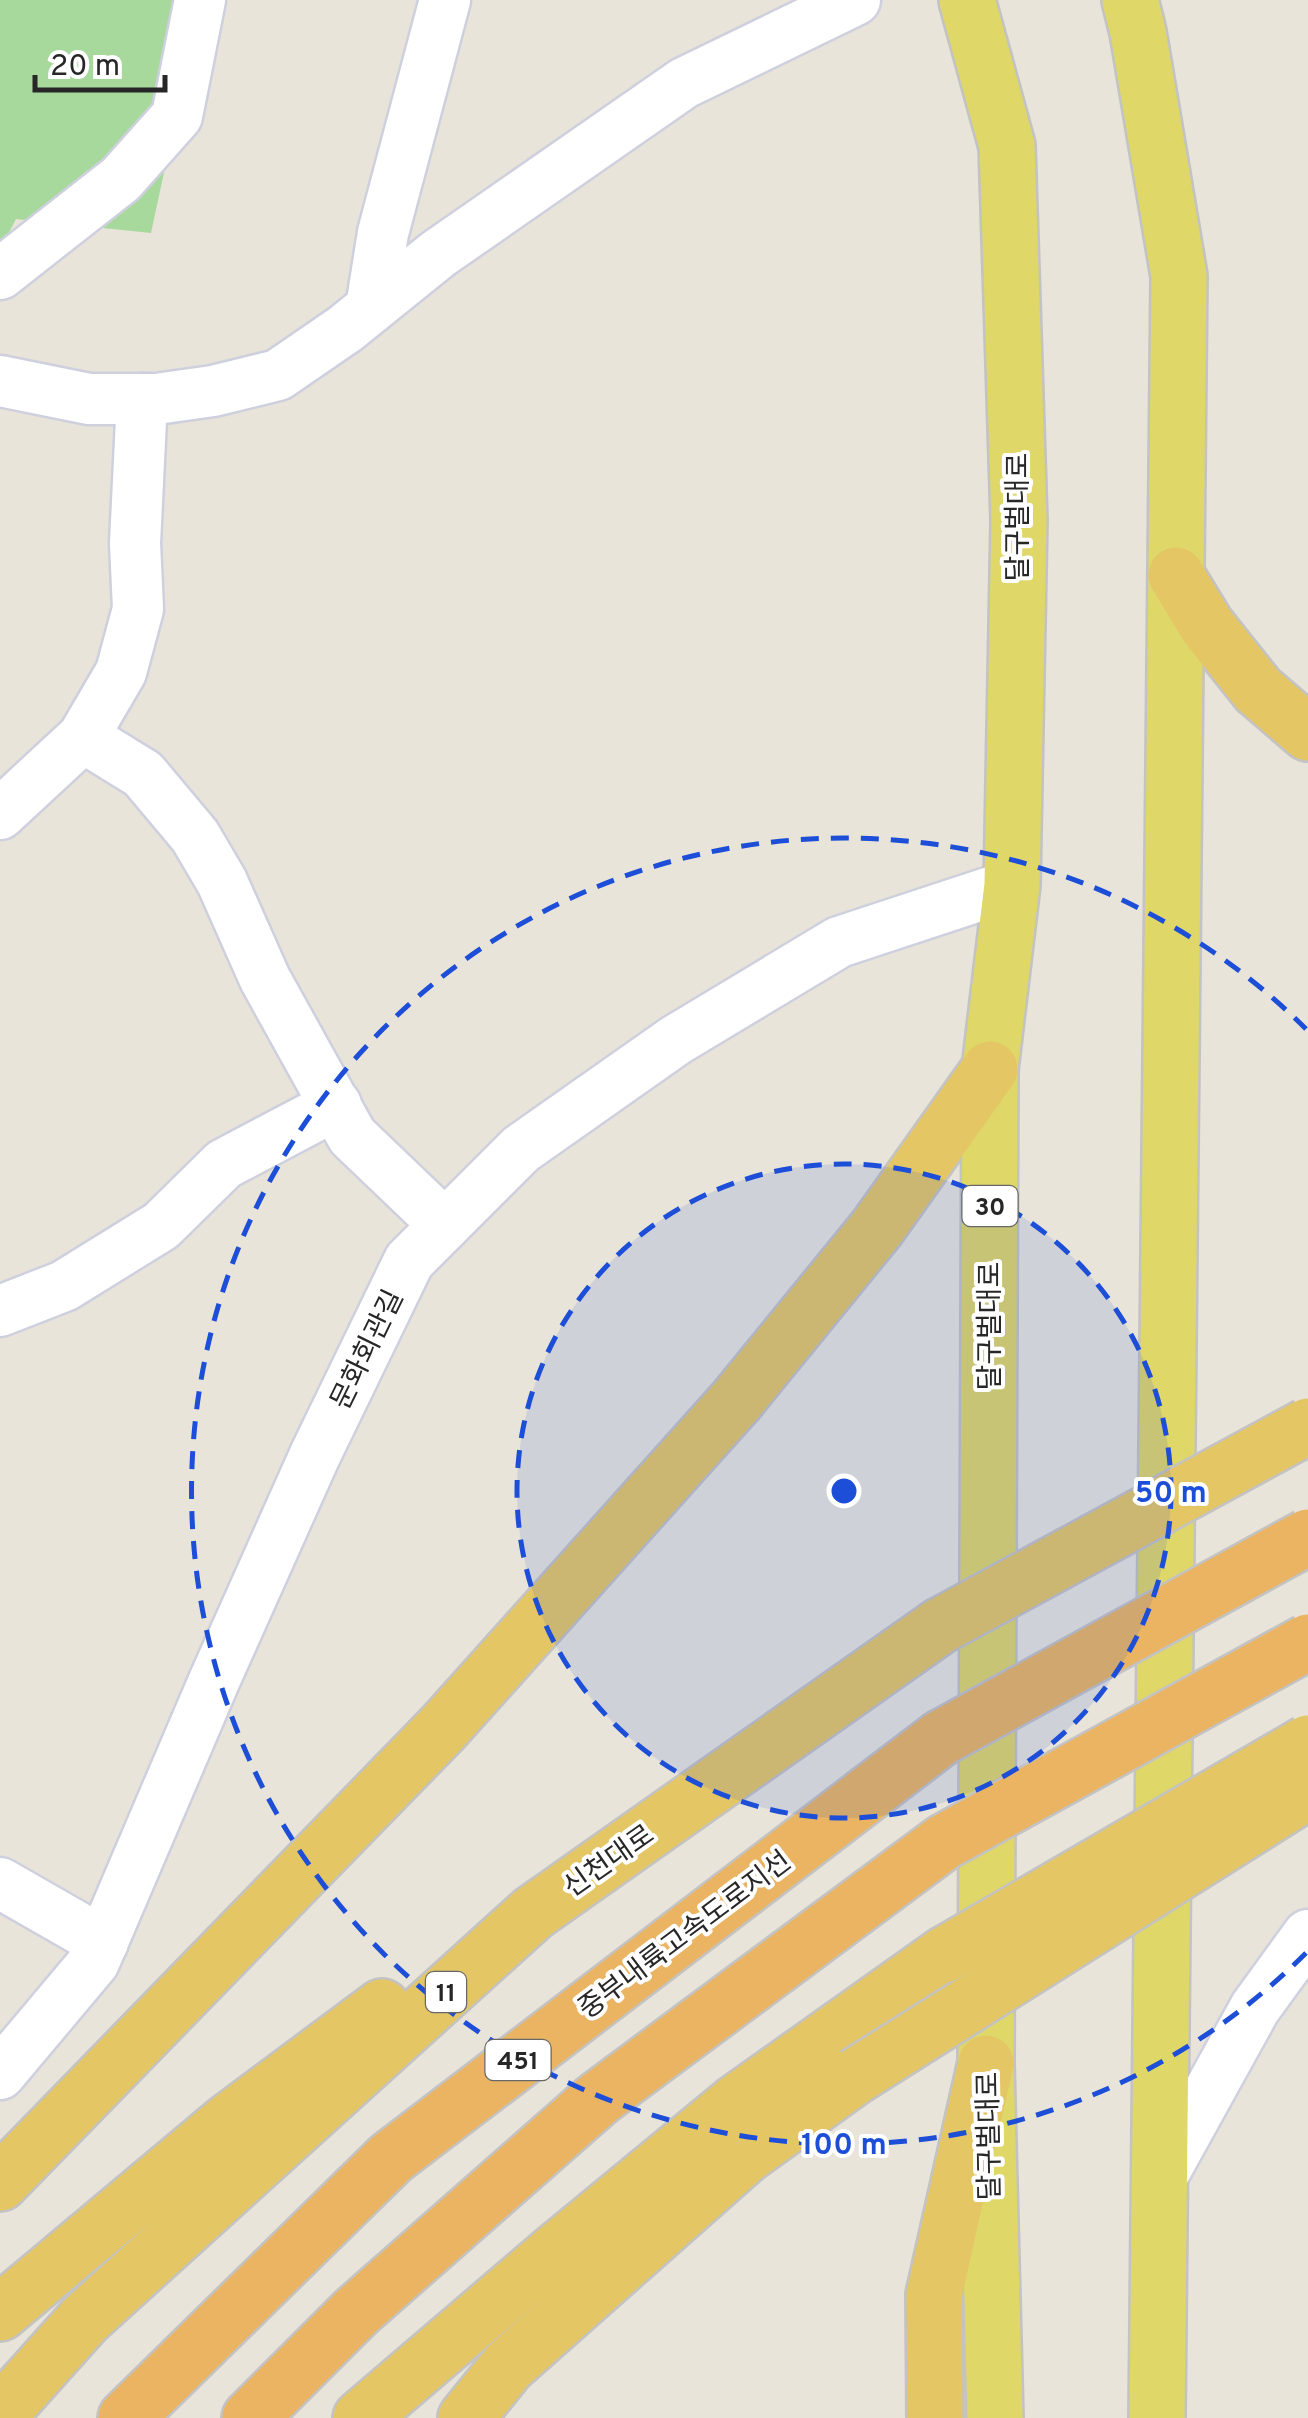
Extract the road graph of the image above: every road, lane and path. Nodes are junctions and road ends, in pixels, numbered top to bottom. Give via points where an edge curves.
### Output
1 (200, 0) edge
2 (445, 0) edge
3 (856, 0) edge
4 (967, 0) edge
5 (1130, 0) edge
6 (0, 274) edge
7 (371, 308) junction
8 (0, 381) edge
9 (142, 399) junction
10 (1176, 574) junction
11 (1308, 733) edge
12 (83, 737) junction
13 (0, 814) edge
14 (1012, 885) junction
15 (990, 1069) junction
16 (336, 1106) junction
17 (444, 1225) junction
18 (0, 1311) edge
19 (1308, 1426) edge
20 (1308, 1537) edge
21 (1308, 1642) edge
22 (1308, 1743) edge
23 (1308, 1790) edge
24 (0, 1883) edge
25 (533, 1913) junction
26 (1308, 1935) edge
27 (102, 1942) junction
28 (986, 2063) junction
29 (0, 2074) edge
30 (1160, 2180) junction
31 (0, 2182) edge
32 (0, 2314) edge
33 (508, 2366) junction
34 (0, 2414) edge
35 (126, 2418) edge
36 (250, 2418) edge
37 (361, 2418) edge
38 (448, 2418) edge
39 (466, 2418) edge
40 (935, 2418) edge
41 (995, 2418) edge
42 (1157, 2418) edge

1 - 6 street via 177,116 121,179
2 - 7 street via 383,233
3 - 7 street via 684,83
4 - 14 main road, 달구벌대로 / 30 via 1007,146 1019,520
5 - 10 main road via 1179,276
7 - 9 street via 278,375
8 - 9 street via 89,399
9 - 12 street via 138,609 121,672
10 - 11 highway via 1258,690
10 - 30 main road
12 - 13 street
12 - 16 street via 143,774 195,836
14 - 15 main road, 달구벌대로 / 30
14 - 17 street, 문화회관길 via 839,942 676,1040 521,1148
15 - 28 main road, 달구벌대로 / 30
15 - 31 highway via 878,1228 723,1416 443,1728
16 - 17 street via 352,1136
16 - 18 street via 224,1164 161,1226 64,1286
17 - 27 street, 문화회관길 via 409,1260 214,1680
19 - 25 highway, 신천대로 / 11, bridge via 940,1626
20 - 35 highway, 중부내륙고속도로지선 / 451, bridge via 941,1738 391,2158
21 - 36 highway, bridge via 944,1842 598,2099 356,2312
22 - 37 highway, bridge via 944,1955 737,2102
23 - 33 highway, bridge via 856,2076 745,2156
24 - 27 street
25 - 32 highway via 400,1994 229,2121
25 - 34 highway, 신천대로 / 11 via 85,2318
26 - 30 street via 1255,2008
27 - 29 street, 문화회관길 via 94,1962
28 - 40 highway via 934,2294
28 - 41 main road, 달구벌대로 / 30
30 - 42 main road
33 - 38 highway
33 - 39 highway

